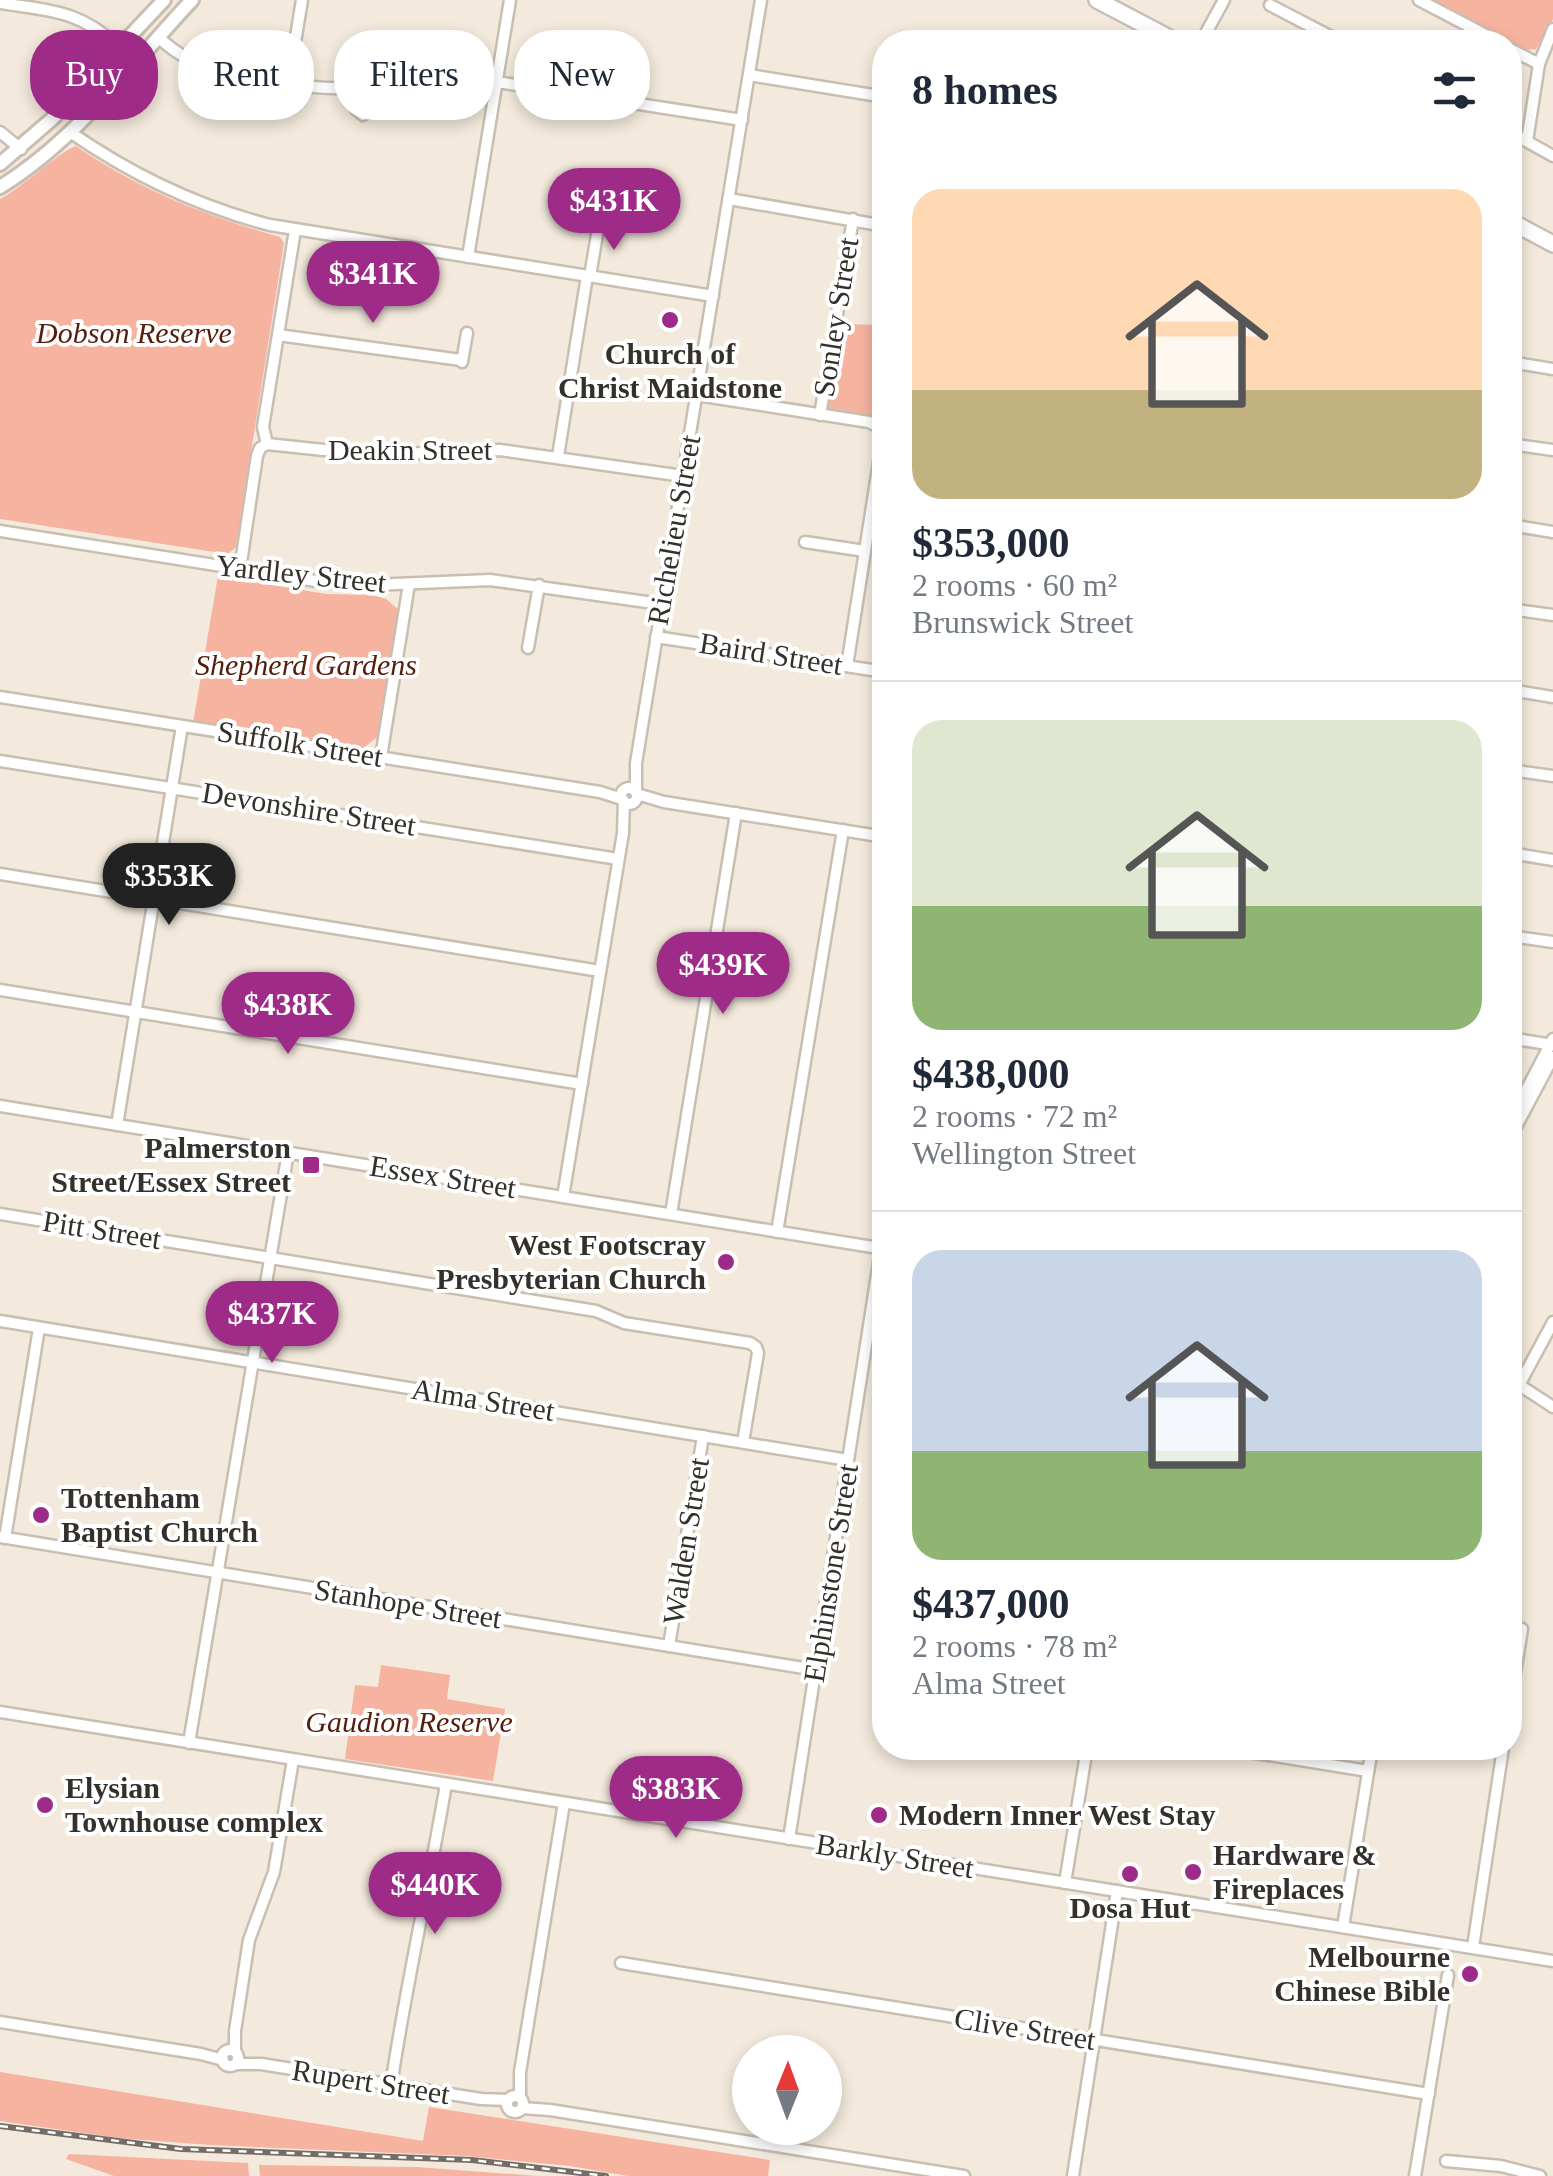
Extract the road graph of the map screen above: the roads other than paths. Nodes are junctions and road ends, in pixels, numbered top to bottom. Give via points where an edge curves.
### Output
1 (164, 0) edge
2 (192, 0) edge
3 (302, 0) edge
4 (510, 0) edge
5 (761, 0) edge
6 (1097, 0) edge
7 (1224, 0) edge
8 (1419, 0) edge
9 (0, 3) edge
10 (1270, 5) dead end
11 (1553, 29) edge
12 (100, 30) edge
13 (136, 30) edge
14 (297, 30) edge
15 (1154, 30) edge
16 (1208, 30) edge
17 (1318, 30) edge
18 (1475, 30) edge
19 (158, 37) joint
20 (178, 54) edge
21 (1522, 55) edge
22 (1539, 64) junction
23 (749, 75) junction
24 (497, 82) junction
25 (872, 95) edge
26 (51, 120) edge
27 (53, 120) edge
28 (81, 120) edge
29 (742, 120) junction
30 (0, 132) edge
31 (70, 132) junction
32 (1522, 139) edge
33 (1526, 141) junction
34 (22, 149) junction
35 (1553, 156) edge
36 (0, 164) edge
37 (34, 164) junction
38 (0, 188) edge
39 (729, 199) junction
40 (852, 219) junction
41 (599, 223) dead end
42 (872, 223) edge
43 (1522, 227) edge
44 (295, 230) junction
45 (1553, 244) edge
46 (468, 258) junction
47 (589, 276) junction
48 (714, 296) junction
49 (466, 333) dead end
50 (278, 336) junction
51 (1522, 364) edge
52 (1553, 369) edge
53 (697, 395) junction
54 (820, 415) junction
55 (872, 425) edge
56 (268, 444) junction
57 (1522, 446) edge
58 (1553, 450) edge
59 (558, 456) junction
60 (683, 476) junction
61 (1522, 527) edge
62 (872, 528) edge
63 (0, 532) edge
64 (1553, 532) edge
65 (804, 542) dead end
66 (865, 551) junction
67 (240, 569) junction
68 (410, 584) junction
69 (538, 586) junction
70 (662, 604) junction
71 (1522, 611) edge
72 (1553, 615) edge
73 (656, 636) junction
74 (528, 648) dead end
75 (846, 666) junction
76 (872, 670) edge
77 (1522, 692) edge
78 (0, 697) edge
79 (1553, 697) edge
80 (182, 726) junction
81 (381, 757) junction
82 (0, 760) edge
83 (1522, 772) edge
84 (1553, 776) edge
85 (172, 788) junction
86 (629, 796) junction
87 (736, 813) junction
88 (843, 830) junction
89 (872, 835) edge
90 (1522, 856) edge
91 (618, 860) junction
92 (1553, 860) edge
93 (0, 874) edge
94 (154, 899) junction
95 (1522, 938) edge
96 (1553, 942) edge
97 (600, 971) junction
98 (0, 990) edge
99 (135, 1012) junction
100 (1522, 1039) edge
101 (1552, 1043) edge
102 (1553, 1057) edge
103 (582, 1084) junction
104 (1522, 1099) edge
105 (0, 1106) edge
106 (1522, 1115) edge
107 (117, 1125) junction
108 (288, 1152) junction
109 (564, 1197) junction
110 (0, 1214) edge
111 (671, 1214) junction
112 (778, 1232) junction
113 (872, 1247) edge
114 (271, 1258) junction
115 (872, 1319) edge
116 (0, 1321) edge
117 (1553, 1322) edge
118 (39, 1328) junction
119 (252, 1363) junction
120 (1522, 1371) edge
121 (1522, 1387) edge
122 (1553, 1407) edge
123 (703, 1436) junction
124 (744, 1442) junction
125 (848, 1460) junction
126 (3, 1538) edge
127 (216, 1574) junction
128 (669, 1646) junction
129 (816, 1670) junction
130 (0, 1712) edge
131 (188, 1743) junction
132 (293, 1760) junction
133 (1085, 1760) edge
134 (1304, 1760) edge
135 (1370, 1760) edge
136 (1501, 1760) edge
137 (1368, 1771) junction
138 (446, 1784) junction
139 (564, 1803) junction
140 (789, 1838) junction
141 (1066, 1882) junction
142 (1117, 1891) junction
143 (1343, 1927) junction
144 (1473, 1947) junction
145 (1553, 1961) edge
146 (621, 1964) dead end
147 (1448, 1974) dead end
148 (0, 2022) edge
149 (1094, 2040) junction
150 (230, 2056) junction
151 (391, 2086) junction
152 (1429, 2094) junction
153 (515, 2102) junction
154 (1446, 2161) dead end
155 (964, 2176) edge
156 (1073, 2176) edge
157 (1415, 2176) edge
158 (1540, 2176) edge

1 - 13 main road
2 - 19 main road
3 - 14 street
4 - 24 street
5 - 23 street, Richelieu Street
6 - 15 highway
7 - 16 street
8 - 18 street
9 - 12 street via 82,19
10 - 17 street
11 - 22 street
19 - 20 street
21 - 22 street
22 - 33 street
23 - 25 street
23 - 29 street, Richelieu Street
24 - 29 street
24 - 46 street
26 - 34 main road
27 - 31 main road
28 - 31 main road
29 - 39 street, Richelieu Street
30 - 34 street
31 - 37 main road
31 - 44 street via 178,194
32 - 33 street
33 - 35 street
34 - 36 main road
34 - 37 main road
37 - 38 main road
39 - 40 street
39 - 48 street, Richelieu Street
40 - 42 street
40 - 54 street, Sonley Street
41 - 47 street
43 - 45 highway
44 - 46 street
44 - 50 street
46 - 47 street
47 - 48 street
47 - 59 street
48 - 53 street, Richelieu Street
49 - 50 street via 462,363
50 - 56 street via 263,428
51 - 52 street
53 - 54 street
53 - 60 street, Richelieu Street
54 - 55 street
56 - 59 street, Deakin Street via 371,455 477,449
56 - 67 street via 257,456
57 - 58 street
59 - 60 street, Deakin Street
60 - 70 street, Richelieu Street
61 - 64 street
62 - 66 street
63 - 67 street, Yardley Street
65 - 66 street
66 - 75 street
67 - 68 street, Yardley Street via 342,584
68 - 69 street, Yardley Street
68 - 81 street
69 - 70 street, Yardley Street
69 - 74 street
70 - 73 street, Richelieu Street
71 - 72 street
73 - 75 street, Baird Street
73 - 86 street, Richelieu Street
75 - 76 street, Baird Street
77 - 79 street
78 - 80 street, Suffolk Street
80 - 81 street, Suffolk Street
80 - 85 street
81 - 86 street, Suffolk Street
82 - 85 street, Devonshire Street
83 - 84 street
85 - 91 street, Devonshire Street
85 - 94 street
86 - 87 street, Suffolk Street
86 - 91 street, Richelieu Street
87 - 88 street, Suffolk Street
87 - 111 street
88 - 89 street, Suffolk Street
88 - 112 street
90 - 92 street
91 - 97 street, Richelieu Street
93 - 94 street
94 - 97 street
94 - 99 street
95 - 96 street
97 - 103 street, Richelieu Street
98 - 99 street
99 - 103 street
99 - 107 street
100 - 101 street
101 - 104 street
102 - 106 street
103 - 109 street, Richelieu Street
105 - 107 street, Essex Street
107 - 108 street, Essex Street
108 - 109 street, Essex Street
108 - 114 street
109 - 111 street, Essex Street
110 - 114 street, Pitt Street
111 - 112 street, Essex Street
112 - 113 street, Essex Street
114 - 119 street
114 - 124 street, Pitt Street via 754,1344
115 - 125 street, Elphinstone Street
116 - 118 street, Alma Street
117 - 120 street
118 - 119 street, Alma Street
118 - 126 street
119 - 123 street, Alma Street
119 - 127 street
121 - 122 street
123 - 124 street, Alma Street
123 - 128 street, Walden Street
124 - 125 street, Alma Street
125 - 129 street, Elphinstone Street
126 - 127 street, Stanhope Street
127 - 128 street, Stanhope Street
127 - 131 street
128 - 129 street, Stanhope Street
129 - 140 street, Elphinstone Street
130 - 131 street, Barkly Street
131 - 132 street, Barkly Street
132 - 138 street, Barkly Street
132 - 150 street via 274,1872 249,1940
133 - 141 street
134 - 137 street
135 - 137 street
136 - 144 street
137 - 143 street
138 - 139 street, Barkly Street
138 - 151 street
139 - 140 street, Barkly Street
139 - 153 street
140 - 141 street, Barkly Street
141 - 142 street, Barkly Street
142 - 143 street, Barkly Street
142 - 149 street
143 - 144 street, Barkly Street
144 - 145 street, Barkly Street
146 - 149 street, Clive Street
147 - 152 street
148 - 150 street, Rupert Street
149 - 152 street, Clive Street
149 - 156 street
150 - 151 street, Rupert Street
151 - 153 street, Rupert Street
152 - 157 street
153 - 155 street, Rupert Street
154 - 158 street

